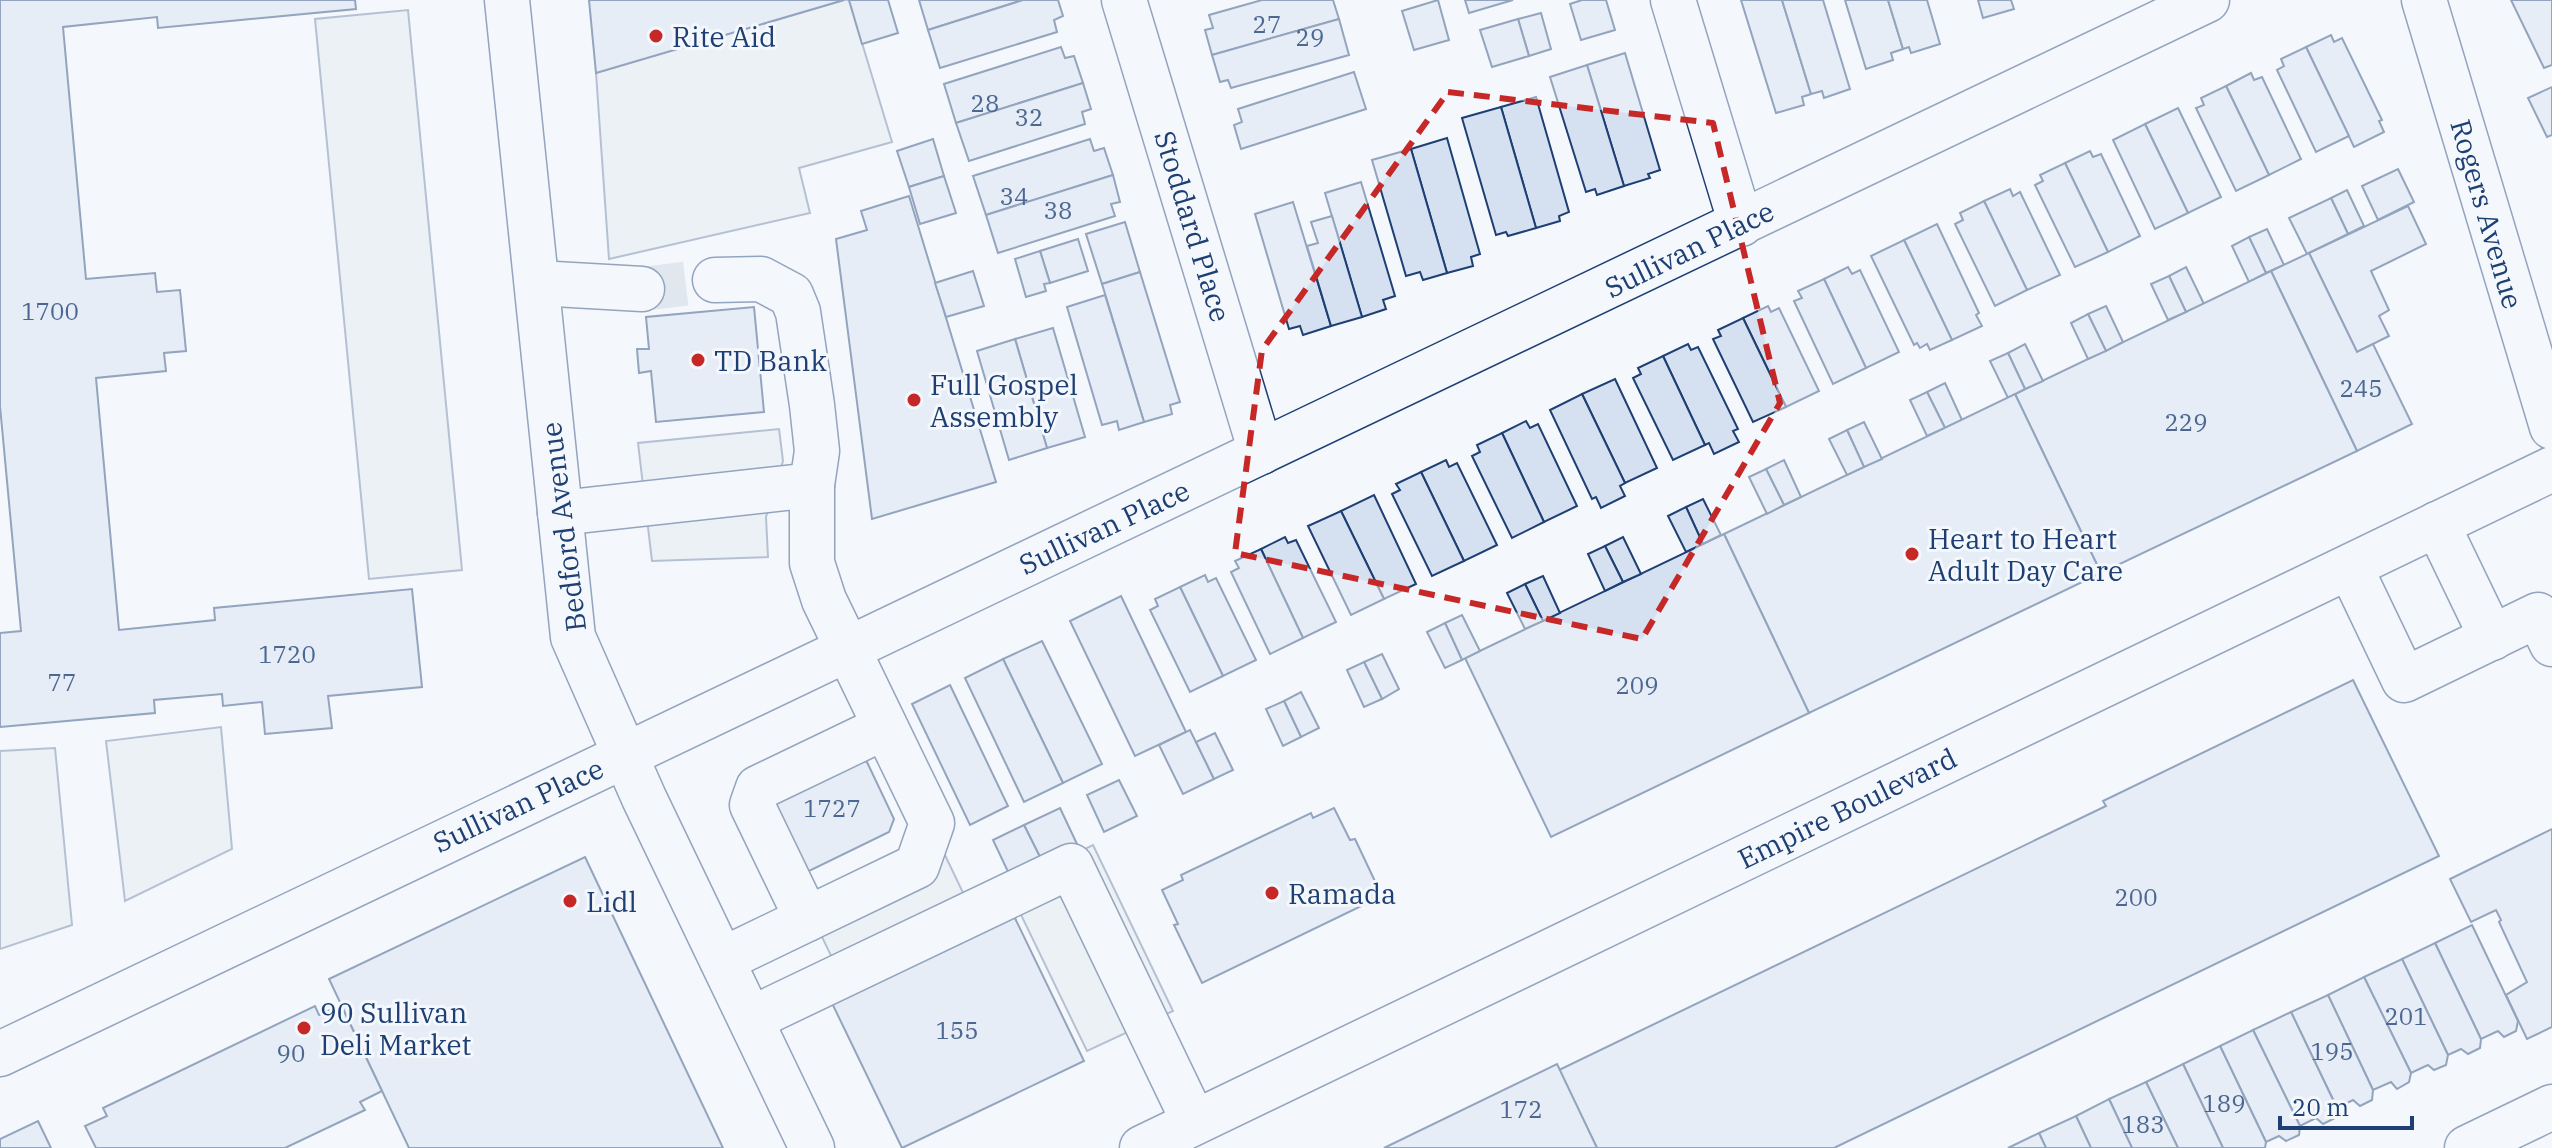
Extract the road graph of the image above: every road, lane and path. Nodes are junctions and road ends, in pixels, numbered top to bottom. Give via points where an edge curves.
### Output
1 (507, 0) edge
2 (1124, 0) edge
3 (1673, 0) edge
4 (2207, 0) edge
5 (2424, 0) edge
6 (1741, 224) junction
7 (715, 280) tunnel mouth
8 (537, 283) junction
9 (642, 289) tunnel mouth
10 (2552, 427) edge
11 (1261, 452) junction
12 (2552, 469) edge
13 (812, 485) junction
14 (560, 513) junction
15 (2437, 524) junction
16 (2350, 567) junction
17 (2547, 623) edge
18 (2492, 638) junction
19 (848, 649) junction
20 (885, 727) junction
21 (624, 755) junction
22 (807, 919) junction
23 (722, 960) junction
24 (751, 1019) junction
25 (0, 1054) edge
26 (2552, 1107) edge
27 (1194, 1122) junction
28 (812, 1148) edge
29 (1142, 1148) edge
30 (2467, 1148) edge

1 - 8 street, Bedford Avenue
2 - 11 street, Stoddard Place
3 - 6 street
4 - 6 street, Sullivan Place
5 - 10 street, Rogers Avenue
6 - 11 street, Sullivan Place
7 - 13 street via 761,279 791,295 812,405 817,451
8 - 9 street
8 - 14 street, Bedford Avenue
11 - 19 street, Sullivan Place
12 - 15 street, Empire Boulevard
13 - 14 street
13 - 19 street via 812,563
14 - 21 street, Bedford Avenue via 573,637
15 - 16 street, Empire Boulevard
15 - 18 street
16 - 18 street via 2404,680
16 - 27 street, Empire Boulevard
17 - 18 street
19 - 20 street
19 - 21 street, Sullivan Place
20 - 22 street via 932,823 917,866
20 - 22 street via 758,788 752,805
21 - 23 street, Bedford Avenue
21 - 25 street, Sullivan Place
22 - 23 street
23 - 24 street, Bedford Avenue
24 - 27 street via 1071,866
24 - 28 street, Bedford Avenue
26 - 30 street
27 - 29 street, Empire Boulevard

